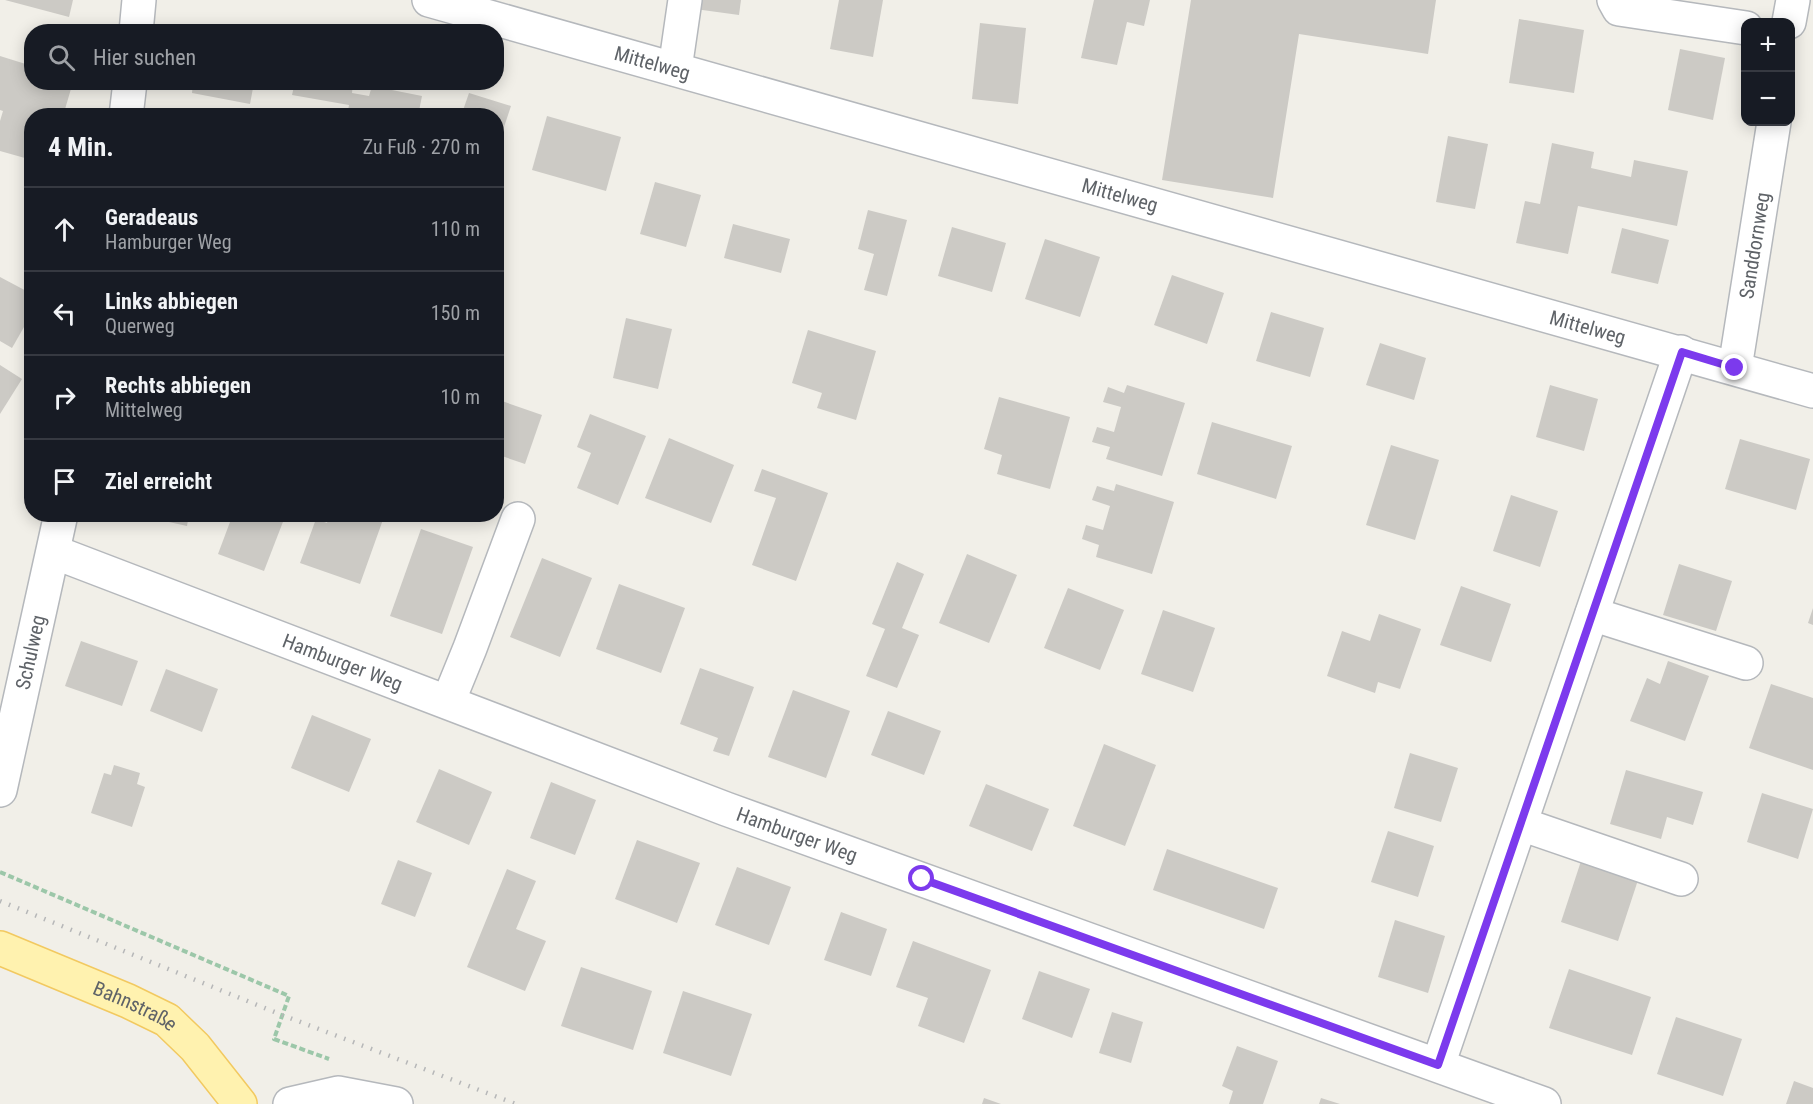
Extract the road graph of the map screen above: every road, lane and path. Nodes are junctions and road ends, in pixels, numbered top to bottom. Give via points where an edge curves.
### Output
1 (139, 0) edge
2 (429, 0) edge
3 (685, 0) edge
4 (1614, 0) edge
5 (1793, 0) edge
6 (1790, 18) edge
7 (137, 24) edge
8 (1741, 27) edge
9 (675, 69) junction
10 (129, 90) edge
11 (127, 108) edge
12 (1773, 126) edge
13 (1682, 352) junction
14 (1735, 368) junction
15 (1813, 391) edge
16 (518, 519) dead end
17 (59, 522) edge
18 (54, 552) junction
19 (1592, 614) junction
20 (1746, 663) dead end
21 (447, 702) junction
22 (0, 790) edge
23 (1521, 824) junction
24 (0, 872) edge
25 (1681, 879) dead end
26 (0, 948) edge
27 (1438, 1065) junction
28 (338, 1094) junction
29 (240, 1104) edge
30 (290, 1104) edge
31 (396, 1104) edge
32 (1544, 1104) edge

1 - 7 street
2 - 9 street, Mittelweg
3 - 9 street
4 - 8 street via 1619,9
5 - 6 street
9 - 13 street, Mittelweg
10 - 11 street
12 - 14 street, Sanddornweg
13 - 14 street, Mittelweg
13 - 19 street
14 - 15 street, Mittelweg
16 - 21 street
17 - 18 street, Schulweg
18 - 21 street, Hamburger Weg
18 - 22 street, Schulweg
19 - 20 street
19 - 23 street
21 - 27 street, Hamburger Weg via 726,809
23 - 25 street
23 - 27 street
24 - 28 path via 289,996 274,1039 329,1059
26 - 29 main road, Bahnstraße via 167,1020 195,1047
27 - 32 street, Hamburger Weg
28 - 30 street
28 - 31 street

